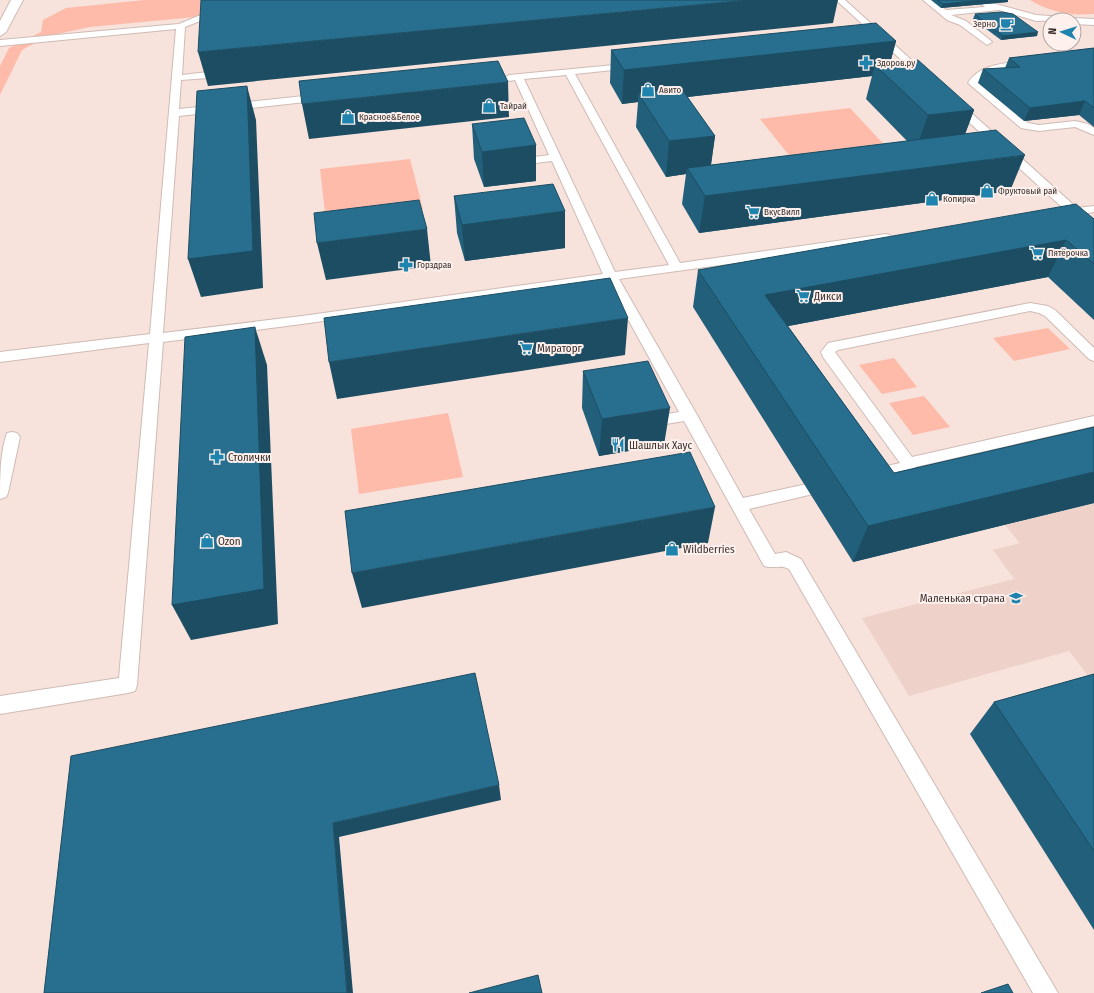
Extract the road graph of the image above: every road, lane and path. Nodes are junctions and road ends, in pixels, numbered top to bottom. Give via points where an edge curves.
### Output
1 (17, 0) edge
2 (840, 0) edge
3 (927, 0) edge
4 (986, 4) edge
5 (999, 8) junction
6 (944, 14) junction
7 (230, 16) edge
8 (1036, 18) junction
9 (1042, 18) edge
10 (1082, 21) edge
11 (1042, 22) edge
12 (1094, 22) edge
13 (180, 26) junction
14 (0, 32) edge
15 (883, 39) junction
16 (870, 40) edge
17 (987, 42) dead end
18 (0, 43) edge
19 (1040, 62) edge
20 (638, 64) edge
21 (569, 72) junction
22 (208, 75) edge
23 (518, 77) junction
24 (176, 78) junction
25 (503, 79) edge
26 (930, 82) edge
27 (330, 97) edge
28 (947, 97) edge
29 (174, 113) junction
30 (974, 121) junction
31 (960, 122) edge
32 (1094, 132) edge
33 (556, 157) junction
34 (528, 161) edge
35 (1094, 209) edge
36 (1073, 212) junction
37 (1051, 215) edge
38 (1094, 230) edge
39 (896, 237) edge
40 (778, 253) junction
41 (787, 264) edge
42 (676, 268) junction
43 (611, 277) junction
44 (156, 338) junction
45 (1094, 356) edge
46 (0, 357) edge
47 (690, 415) junction
48 (654, 421) edge
49 (1094, 422) edge
50 (12, 437) dead end
51 (908, 463) junction
52 (857, 479) edge
53 (807, 490) dead end
54 (0, 493) edge
55 (740, 505) junction
56 (0, 705) edge
57 (1046, 993) edge

1 - 14 street
2 - 15 lane
3 - 6 lane
4 - 5 lane
5 - 6 lane
5 - 8 lane
6 - 17 lane via 963,23
7 - 13 lane via 198,19
8 - 9 lane
8 - 11 lane
10 - 12 lane
13 - 18 lane
13 - 24 lane
15 - 16 lane
15 - 26 lane
19 - 32 lane via 996,68 975,79 973,83 1025,126 1039,128 1075,124
20 - 21 lane
21 - 23 lane
21 - 42 lane
22 - 24 lane
23 - 25 lane
23 - 33 lane
24 - 29 lane
27 - 29 lane
28 - 30 lane
29 - 44 lane
30 - 31 lane
30 - 36 lane
33 - 34 lane
33 - 43 lane
35 - 36 lane
36 - 37 lane
36 - 38 lane
39 - 40 lane
40 - 41 lane
40 - 42 lane
42 - 43 lane
43 - 44 lane
43 - 47 lane
44 - 46 lane
44 - 56 lane via 128,685
45 - 51 lane via 1050,313 1030,307 833,346 828,352 830,357
47 - 48 lane
47 - 55 lane
49 - 51 lane
50 - 54 lane
51 - 52 lane via 907,467
53 - 55 lane
55 - 57 lane via 770,561 786,559 795,564

